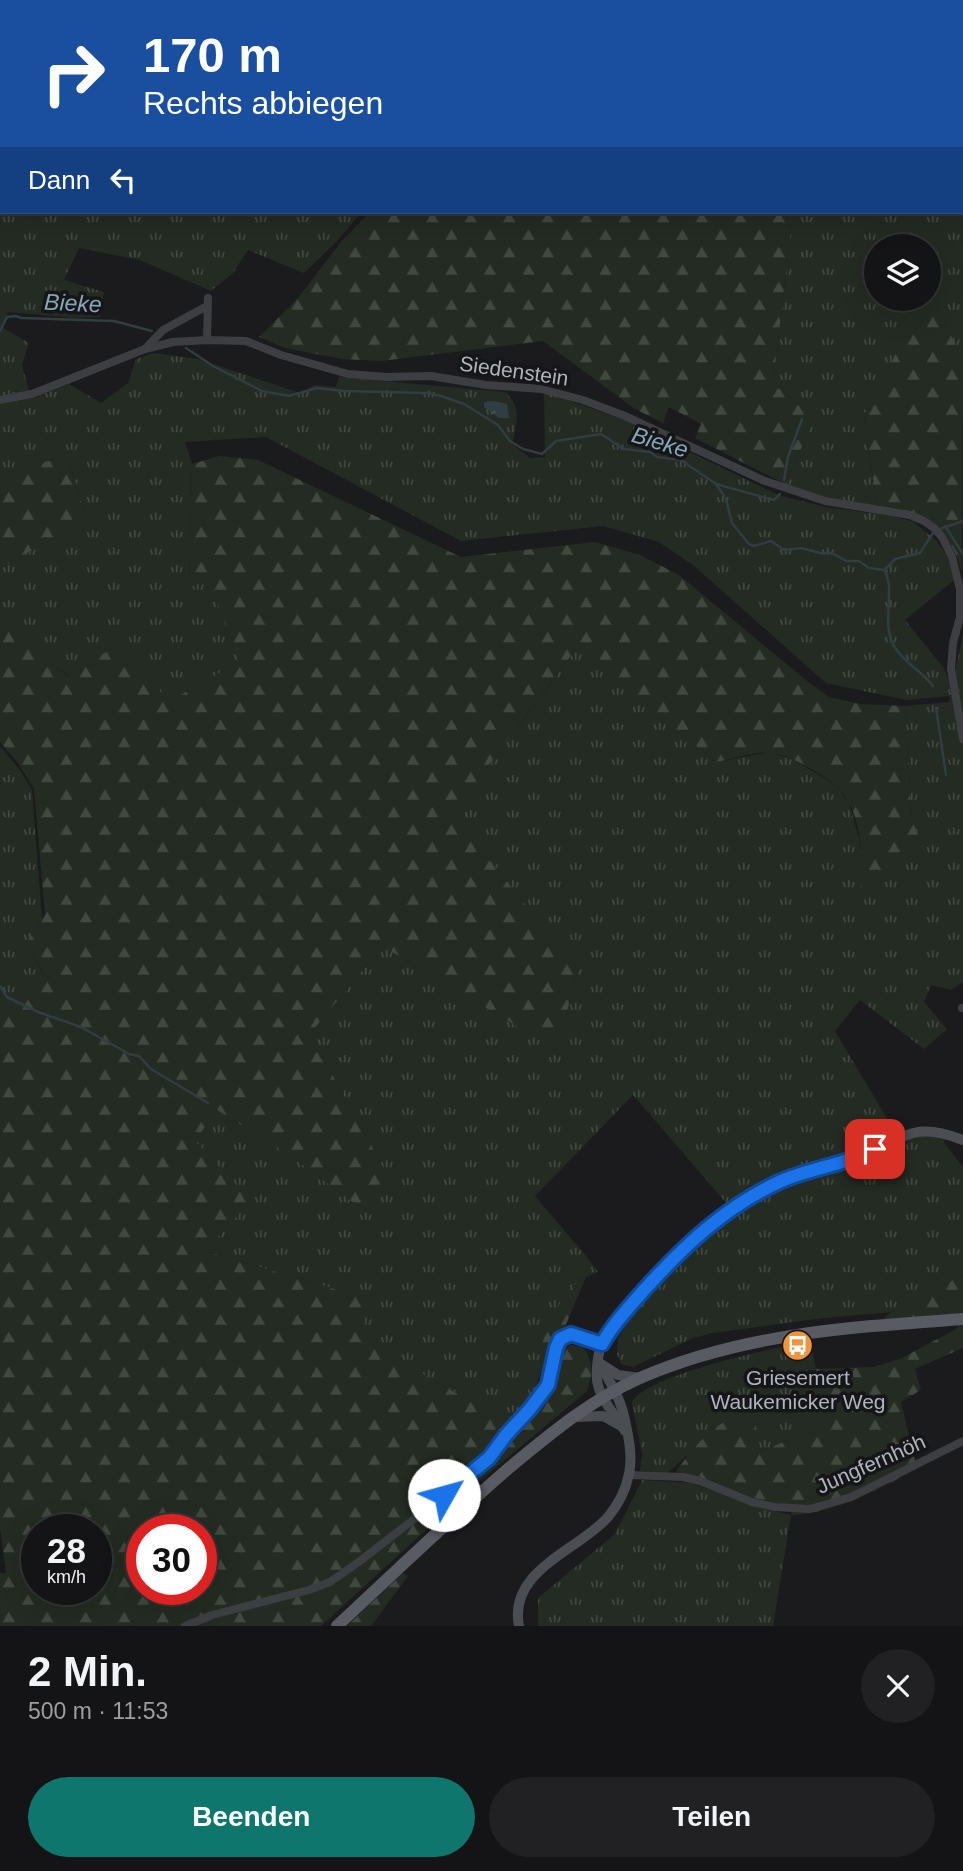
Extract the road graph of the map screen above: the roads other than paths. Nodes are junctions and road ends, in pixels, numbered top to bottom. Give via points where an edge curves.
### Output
1 (207, 340) junction
2 (145, 349) junction
3 (0, 400) edge
4 (963, 740) edge
5 (963, 1140) edge
6 (963, 1319) edge
7 (602, 1344) junction
8 (599, 1362) junction
9 (640, 1378) junction
10 (609, 1394) junction
11 (573, 1417) junction
12 (625, 1431) junction
13 (963, 1441) edge
14 (629, 1475) junction
15 (185, 1626) edge
16 (337, 1626) edge
17 (519, 1626) edge

1 - 2 street, Siedenstein
1 - 2 street via 207,302 163,330
1 - 4 street, Siedenstein via 246,341 348,374 431,376 550,391 625,416 765,481 825,501 924,520 942,537 957,571 960,617 951,669
2 - 3 street, Siedenstein via 32,394
5 - 7 street via 942,1131 910,1134 859,1157 777,1183 732,1208 674,1258
6 - 9 main road via 791,1334 723,1349
7 - 8 street
7 - 15 street via 571,1334 560,1339 548,1385 489,1458 330,1581
8 - 9 street via 618,1375
8 - 10 street via 597,1380
9 - 10 main road
10 - 11 main road
10 - 12 street
11 - 12 street via 603,1416
11 - 16 main road via 481,1493
12 - 14 street
13 - 14 street, Jungfernhöh via 851,1497 810,1509 752,1502 683,1477
14 - 17 street via 608,1517 526,1585 517,1608

